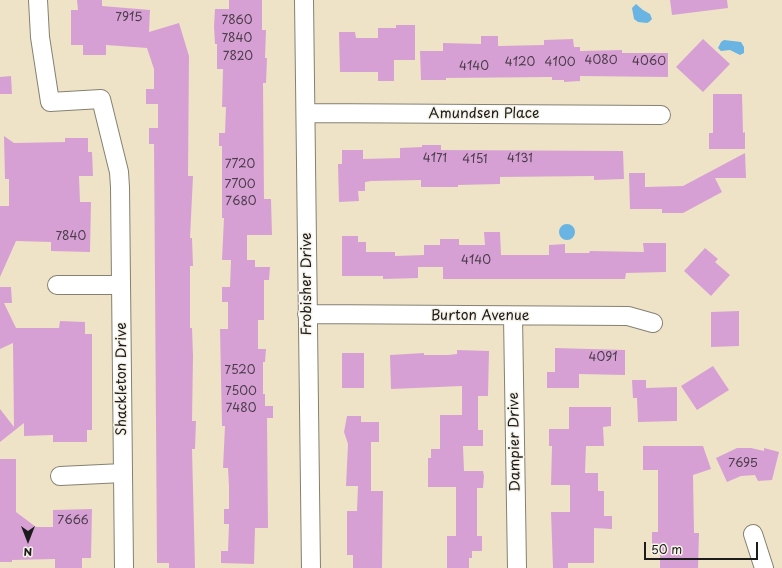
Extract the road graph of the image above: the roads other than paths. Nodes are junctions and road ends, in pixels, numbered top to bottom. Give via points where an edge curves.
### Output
1 (38, 0) edge
2 (304, 0) edge
3 (306, 113) junction
4 (661, 115) dead end
5 (56, 285) dead end
6 (121, 285) junction
7 (307, 314) junction
8 (513, 316) junction
9 (653, 323) dead end
10 (122, 473) junction
11 (60, 476) dead end
12 (753, 534) dead end
13 (124, 568) edge
14 (311, 568) edge
15 (517, 568) edge
16 (764, 568) edge

1 - 6 street, Shackleton Drive via 40,37 50,102 101,99 120,187
2 - 3 street, Frobisher Drive
3 - 4 street, Amundsen Place
3 - 7 street, Frobisher Drive
5 - 6 street
6 - 10 street, Shackleton Drive
7 - 8 street, Burton Avenue
7 - 14 street, Frobisher Drive
8 - 9 street, Burton Avenue via 628,316
8 - 15 street, Dampier Drive
10 - 11 street
10 - 13 street, Shackleton Drive
12 - 16 street

